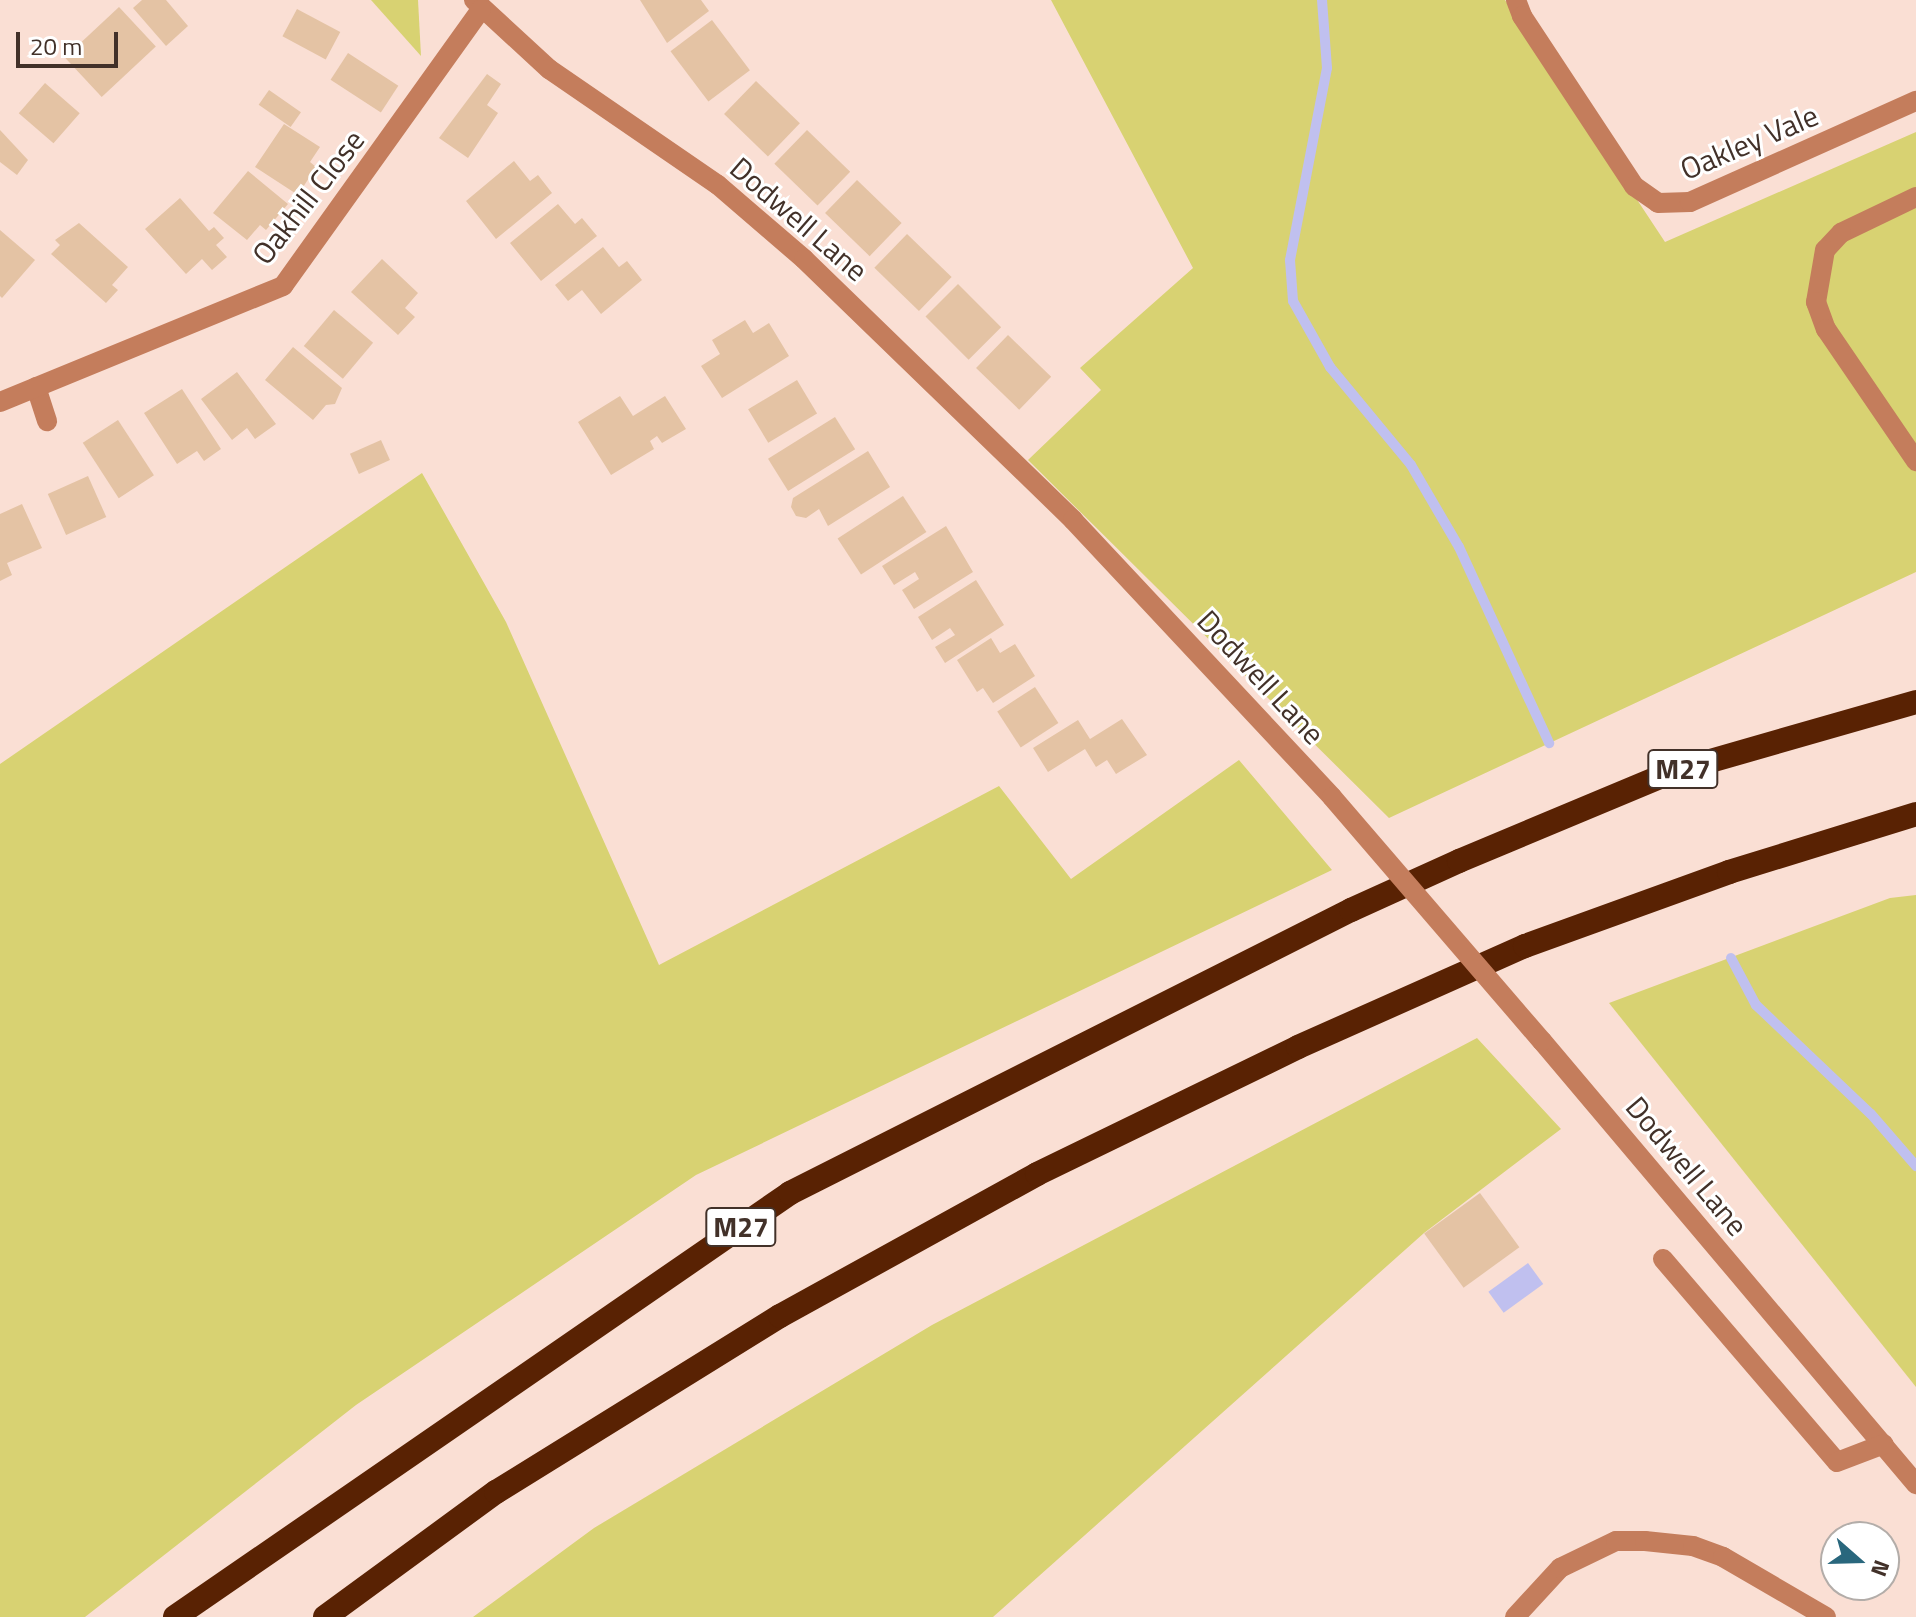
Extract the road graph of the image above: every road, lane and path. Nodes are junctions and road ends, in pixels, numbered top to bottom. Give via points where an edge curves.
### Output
1 (1516, 0) edge
2 (477, 5) edge
3 (1916, 101) edge
4 (1916, 197) edge
5 (36, 387) junction
6 (0, 402) edge
7 (47, 421) dead end
8 (1916, 461) edge
9 (1916, 702) edge
10 (1916, 814) edge
11 (1663, 1259) dead end
12 (1884, 1444) junction
13 (1916, 1484) edge
14 (175, 1617) edge
15 (325, 1617) edge
16 (1515, 1617) edge
17 (1826, 1617) edge

1 - 3 street, Oakley Vale via 1634,186 1658,203 1690,202
2 - 5 street, Oakhill Close via 283,286
2 - 12 street, Dodwell Lane, bridge via 549,69 718,185 804,259 1073,520 1332,797
4 - 8 street via 1841,233 1825,250 1816,302 1826,329
5 - 6 street, Oakhill Close
5 - 7 street
9 - 14 highway, M27 via 1672,772 1459,861 1351,910 790,1193
10 - 15 highway via 1729,872 1525,946 1298,1047 1037,1174 780,1316 509,1484
11 - 12 street via 1837,1462
12 - 13 street, Dodwell Lane
16 - 17 street via 1560,1568 1616,1541 1645,1541 1693,1546 1723,1557

